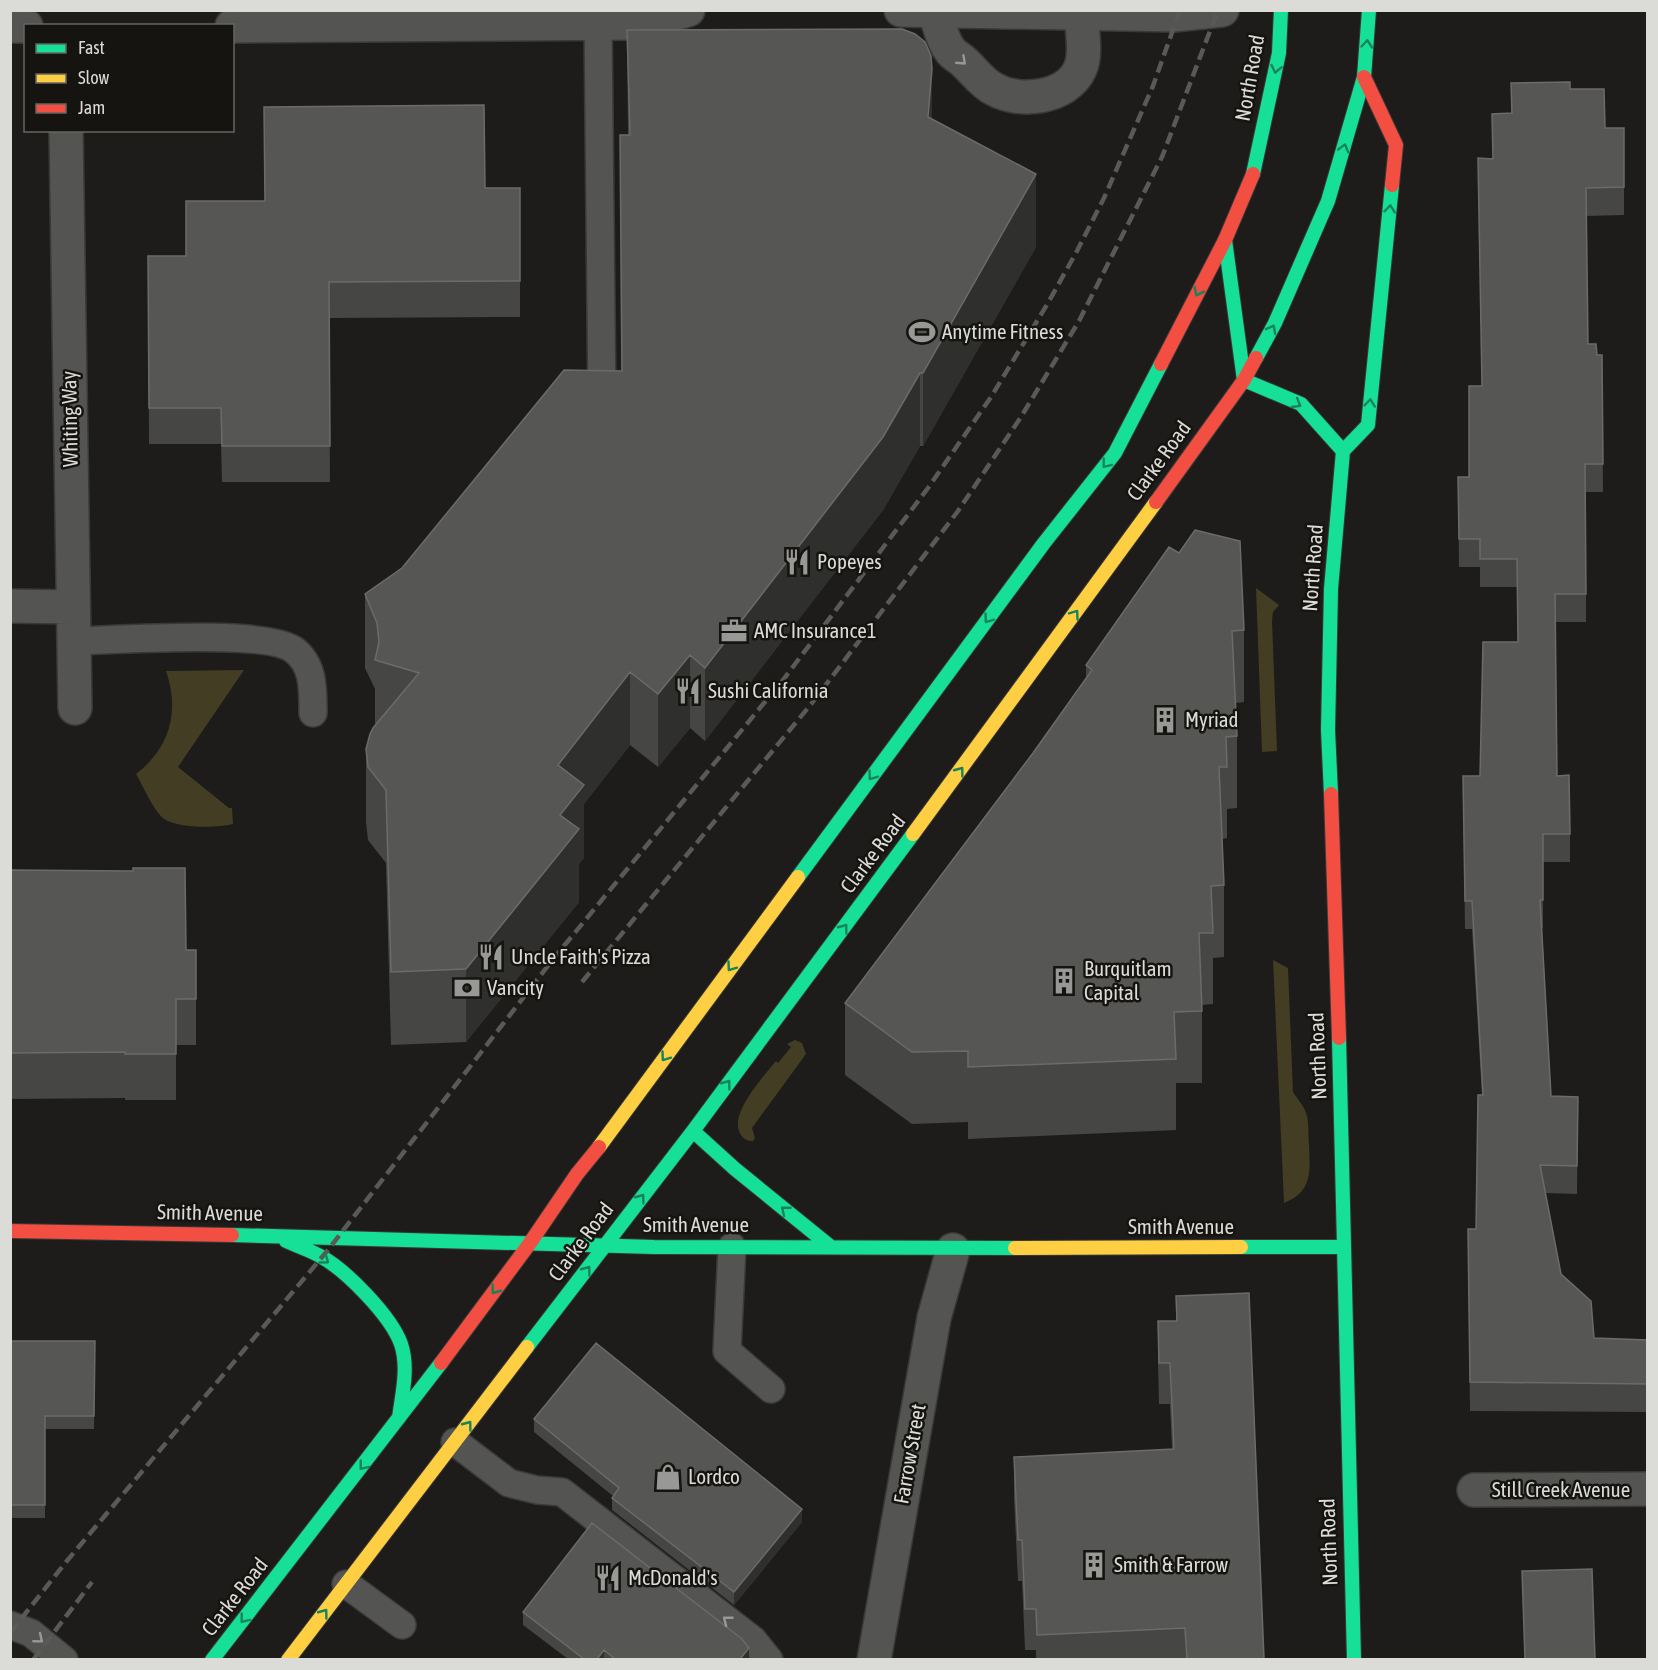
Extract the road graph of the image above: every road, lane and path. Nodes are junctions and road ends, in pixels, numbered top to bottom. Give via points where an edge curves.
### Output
1 (688, 10) edge
2 (901, 10) edge
3 (1222, 10) edge
4 (1281, 10) edge
5 (1369, 10) edge
6 (934, 11) edge
7 (1081, 15) junction
8 (598, 24) junction
9 (234, 26) edge
10 (1364, 77) junction
11 (66, 132) edge
12 (1225, 240) junction
13 (1244, 380) junction
14 (603, 426) edge
15 (1343, 451) junction
16 (10, 606) edge
17 (72, 607) junction
18 (74, 641) junction
19 (75, 708) dead end
20 (313, 713) dead end
21 (693, 1131) junction
22 (10, 1231) edge
23 (273, 1235) junction
24 (530, 1243) junction
25 (606, 1245) junction
26 (732, 1247) junction
27 (831, 1247) junction
28 (1344, 1247) junction
29 (953, 1250) junction
30 (771, 1389) dead end
31 (399, 1419) junction
32 (454, 1442) junction
33 (1647, 1489) edge
34 (1474, 1490) dead end
35 (346, 1584) junction
36 (402, 1625) dead end
37 (10, 1626) edge
38 (64, 1659) edge
39 (212, 1659) edge
40 (288, 1659) edge
41 (769, 1659) edge
42 (874, 1659) edge
43 (1354, 1659) edge

1 - 8 street via 640,23
2 - 6 street
3 - 7 street via 1174,15
4 -> 12 main road, North Road via 1279,53 1254,172
10 -> 5 main road, Clarke Road
6 - 7 street
6 -> 7 street via 950,50 994,89 1013,97 1052,93 1065,87 1080,71
8 - 9 street
8 - 14 lane
13 -> 10 main road, Clarke Road via 1275,323 1328,201
15 -> 10 main road via 1368,425 1396,145
11 - 17 street, Whiting Way
12 - 13 main road
12 -> 24 main road, Clarke Road via 1115,453 1044,543
13 -> 15 main road via 1301,404
21 -> 13 main road, Clarke Road via 988,734
15 - 28 main road, North Road via 1331,589 1328,730
16 - 17 street
17 - 18 street, Whiting Way
18 - 19 street, Whiting Way
18 - 20 lane via 236,637 293,648 308,666 314,687
25 -> 21 main road, Clarke Road
27 -> 21 main road
22 - 23 main road, Smith Avenue
23 - 24 main road, Smith Avenue
23 -> 31 main road via 321,1256 351,1280 387,1318 400,1345 405,1376
24 - 25 main road, Smith Avenue
24 -> 31 main road, Clarke Road
25 - 26 main road, Smith Avenue
32 -> 25 main road, Clarke Road
26 - 27 main road, Smith Avenue
26 - 30 lane via 727,1351
27 - 29 main road, Smith Avenue
28 - 29 main road, Smith Avenue
28 - 43 main road, North Road
29 - 42 street, Farrow Street via 934,1318
31 -> 39 main road, Clarke Road
32 - 35 main road, Clarke Road
41 -> 32 lane via 753,1640 562,1492 509,1483
33 - 34 street, Still Creek Avenue
35 - 36 lane
40 -> 35 main road, Clarke Road
37 -> 38 lane via 31,1633

